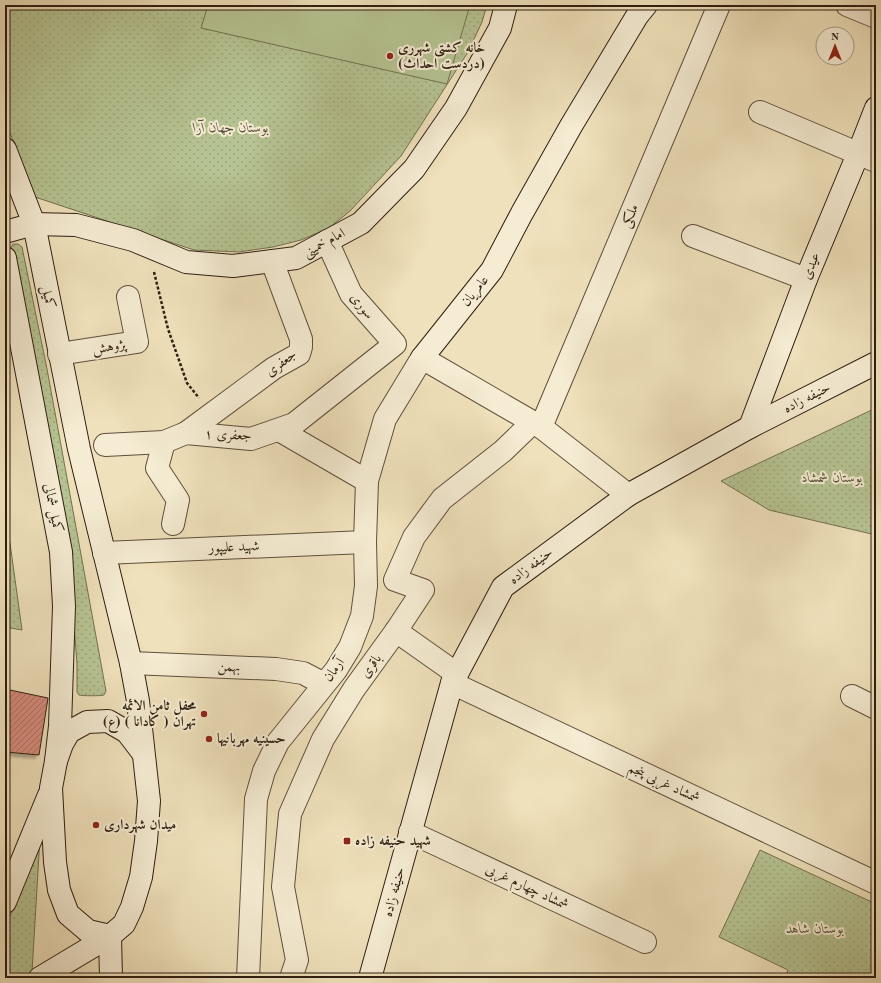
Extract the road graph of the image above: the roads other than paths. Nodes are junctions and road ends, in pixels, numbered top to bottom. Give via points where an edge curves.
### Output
1 (506, 5) edge
2 (646, 5) edge
3 (719, 5) edge
4 (847, 5) edge
5 (876, 17) edge
6 (876, 108) edge
7 (760, 112) dead end
8 (5, 148) edge
9 (867, 157) edge
10 (34, 224) junction
11 (5, 232) edge
12 (692, 236) dead end
13 (327, 241) junction
14 (5, 258) edge
15 (272, 261) junction
16 (806, 279) junction
17 (128, 297) dead end
18 (395, 344) joint
19 (60, 354) junction
20 (422, 358) junction
21 (876, 363) edge
22 (537, 425) junction
23 (750, 426) junction
24 (279, 430) junction
25 (186, 433) junction
26 (164, 442) junction
27 (105, 445) dead end
28 (367, 481) junction
29 (628, 495) junction
30 (173, 524) dead end
31 (365, 542) junction
32 (104, 553) junction
33 (396, 631) junction
34 (131, 663) junction
35 (454, 679) junction
36 (324, 684) junction
37 (852, 696) dead end
38 (876, 708) edge
39 (143, 753) junction
40 (56, 761) junction
41 (52, 788) junction
42 (410, 832) junction
43 (876, 883) edge
44 (5, 902) edge
45 (110, 936) junction
46 (645, 942) dead end
47 (40, 978) edge
48 (111, 978) edge
49 (248, 978) edge
50 (291, 978) edge
51 (370, 978) edge

1 - 13 street, امام خمینی via 500,28 456,108 414,169 361,223
2 - 20 street, عامریان via 570,126 492,270
3 - 22 street, ملکی
4 - 5 street
6 - 9 street, عیدی
7 - 9 street
8 - 10 street, کمیل
9 - 16 street, عیدی
10 - 11 street, امام خمینی
10 - 15 street, امام خمینی via 76,225 133,240 186,262 233,266
10 - 19 street, کمیل
12 - 16 street
13 - 15 street, امام خمینی via 296,258
13 - 18 street, سوری via 351,294
14 - 40 street, کمیل شمالی via 62,552 64,606 60,726
15 - 25 street, جعفری via 302,339 299,354 274,368
16 - 23 street, عیدی
17 - 19 street, پژوهش via 137,342
18 - 24 street, جعفری ۱ via 294,424
19 - 32 street, کمیل
20 - 22 street
20 - 28 street, آرمان via 385,419
21 - 23 street, حنیفه زاده
22 - 29 street
22 - 33 street, باقری via 442,499 414,537 395,580 423,590
23 - 29 street, حنیفه زاده
24 - 25 street, جعفری ۱ via 251,439
24 - 28 street
25 - 26 street, جعفری ۱
26 - 27 street, جعفری ۱
26 - 30 street via 157,468 178,500
28 - 31 street, آرمان
29 - 35 street, حنیفه زاده via 503,587
31 - 32 street, شهید علیپور
31 - 36 street, آرمان via 366,586 362,616 350,647
32 - 34 street
33 - 35 street, شمشاد غربی پنجم
33 - 50 street, باقری via 354,689 323,739 290,814 283,887 297,960
34 - 36 street, بهمن via 276,669 303,673
34 - 39 street via 138,700
35 - 42 street, حنیفه زاده
35 - 43 street, شمشاد غربی پنجم
36 - 49 street, آرمان via 278,742 264,771 256,799
37 - 38 street
39 - 40 street via 121,728 108,721 87,722 69,732
39 - 45 street via 149,801 141,877 124,924
40 - 41 street
41 - 44 street
41 - 45 street via 55,862 59,890 68,914 88,931
42 - 46 street, شمشاد چهارم غربی
42 - 51 street, حنیفه زاده
45 - 47 street
45 - 48 street

